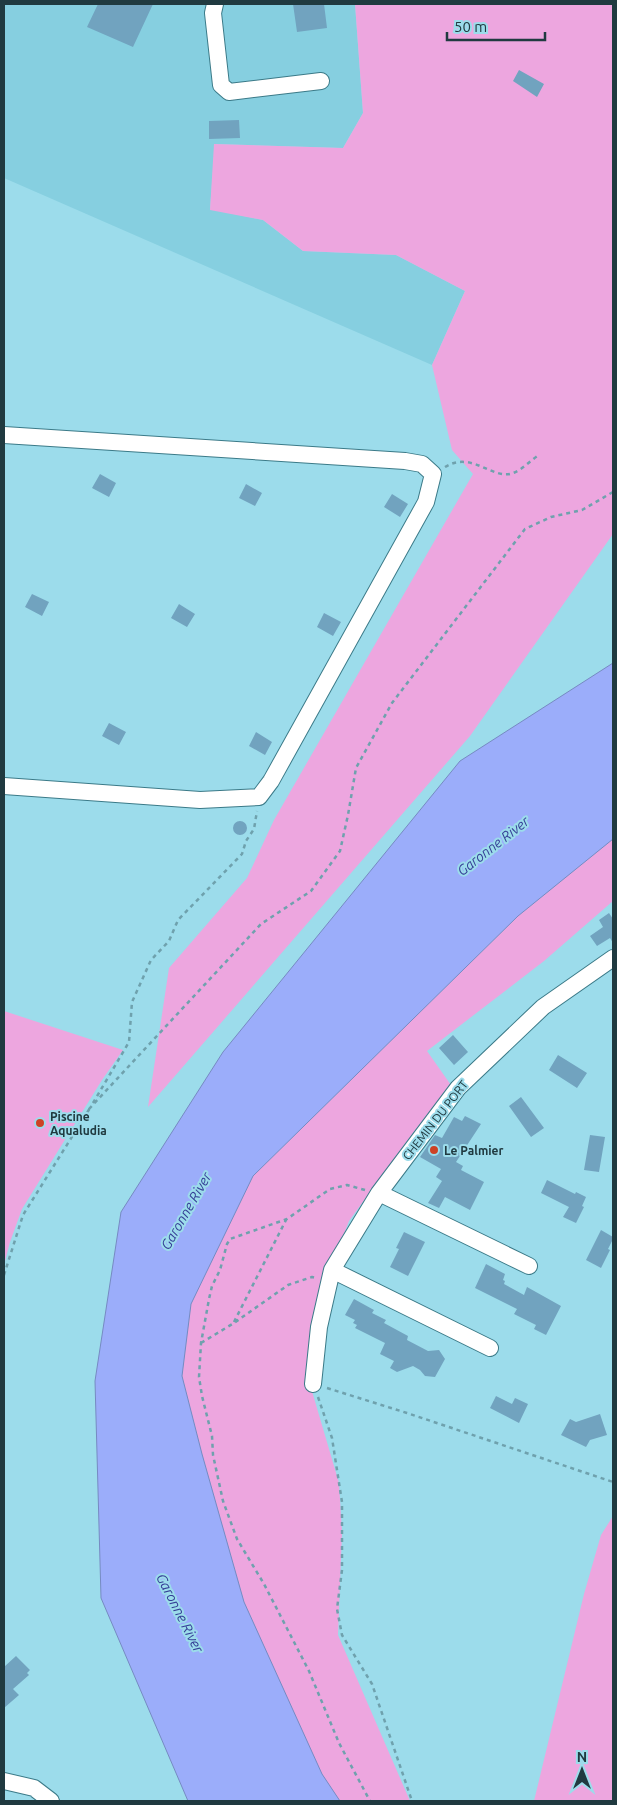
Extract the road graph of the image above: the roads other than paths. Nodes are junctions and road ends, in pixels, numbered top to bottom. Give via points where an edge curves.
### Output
1 (215, 4) edge
2 (321, 81) dead end
3 (4, 435) edge
4 (4, 786) edge
5 (613, 958) edge
6 (379, 1193) junction
7 (529, 1266) dead end
8 (331, 1276) junction
9 (490, 1348) dead end
10 (313, 1384) road end
11 (4, 1781) edge
12 (51, 1801) edge

1 - 2 street via 213,13 222,85 229,92
3 - 4 street via 405,461 422,464 433,474 426,502 271,781 259,797 200,800
5 - 6 street, CHEMIN DU PORT via 543,1007 458,1088
6 - 7 street
6 - 8 street, CHEMIN DU PORT
8 - 9 street
8 - 10 street, CHEMIN DU PORT via 319,1327
11 - 12 street via 34,1788

